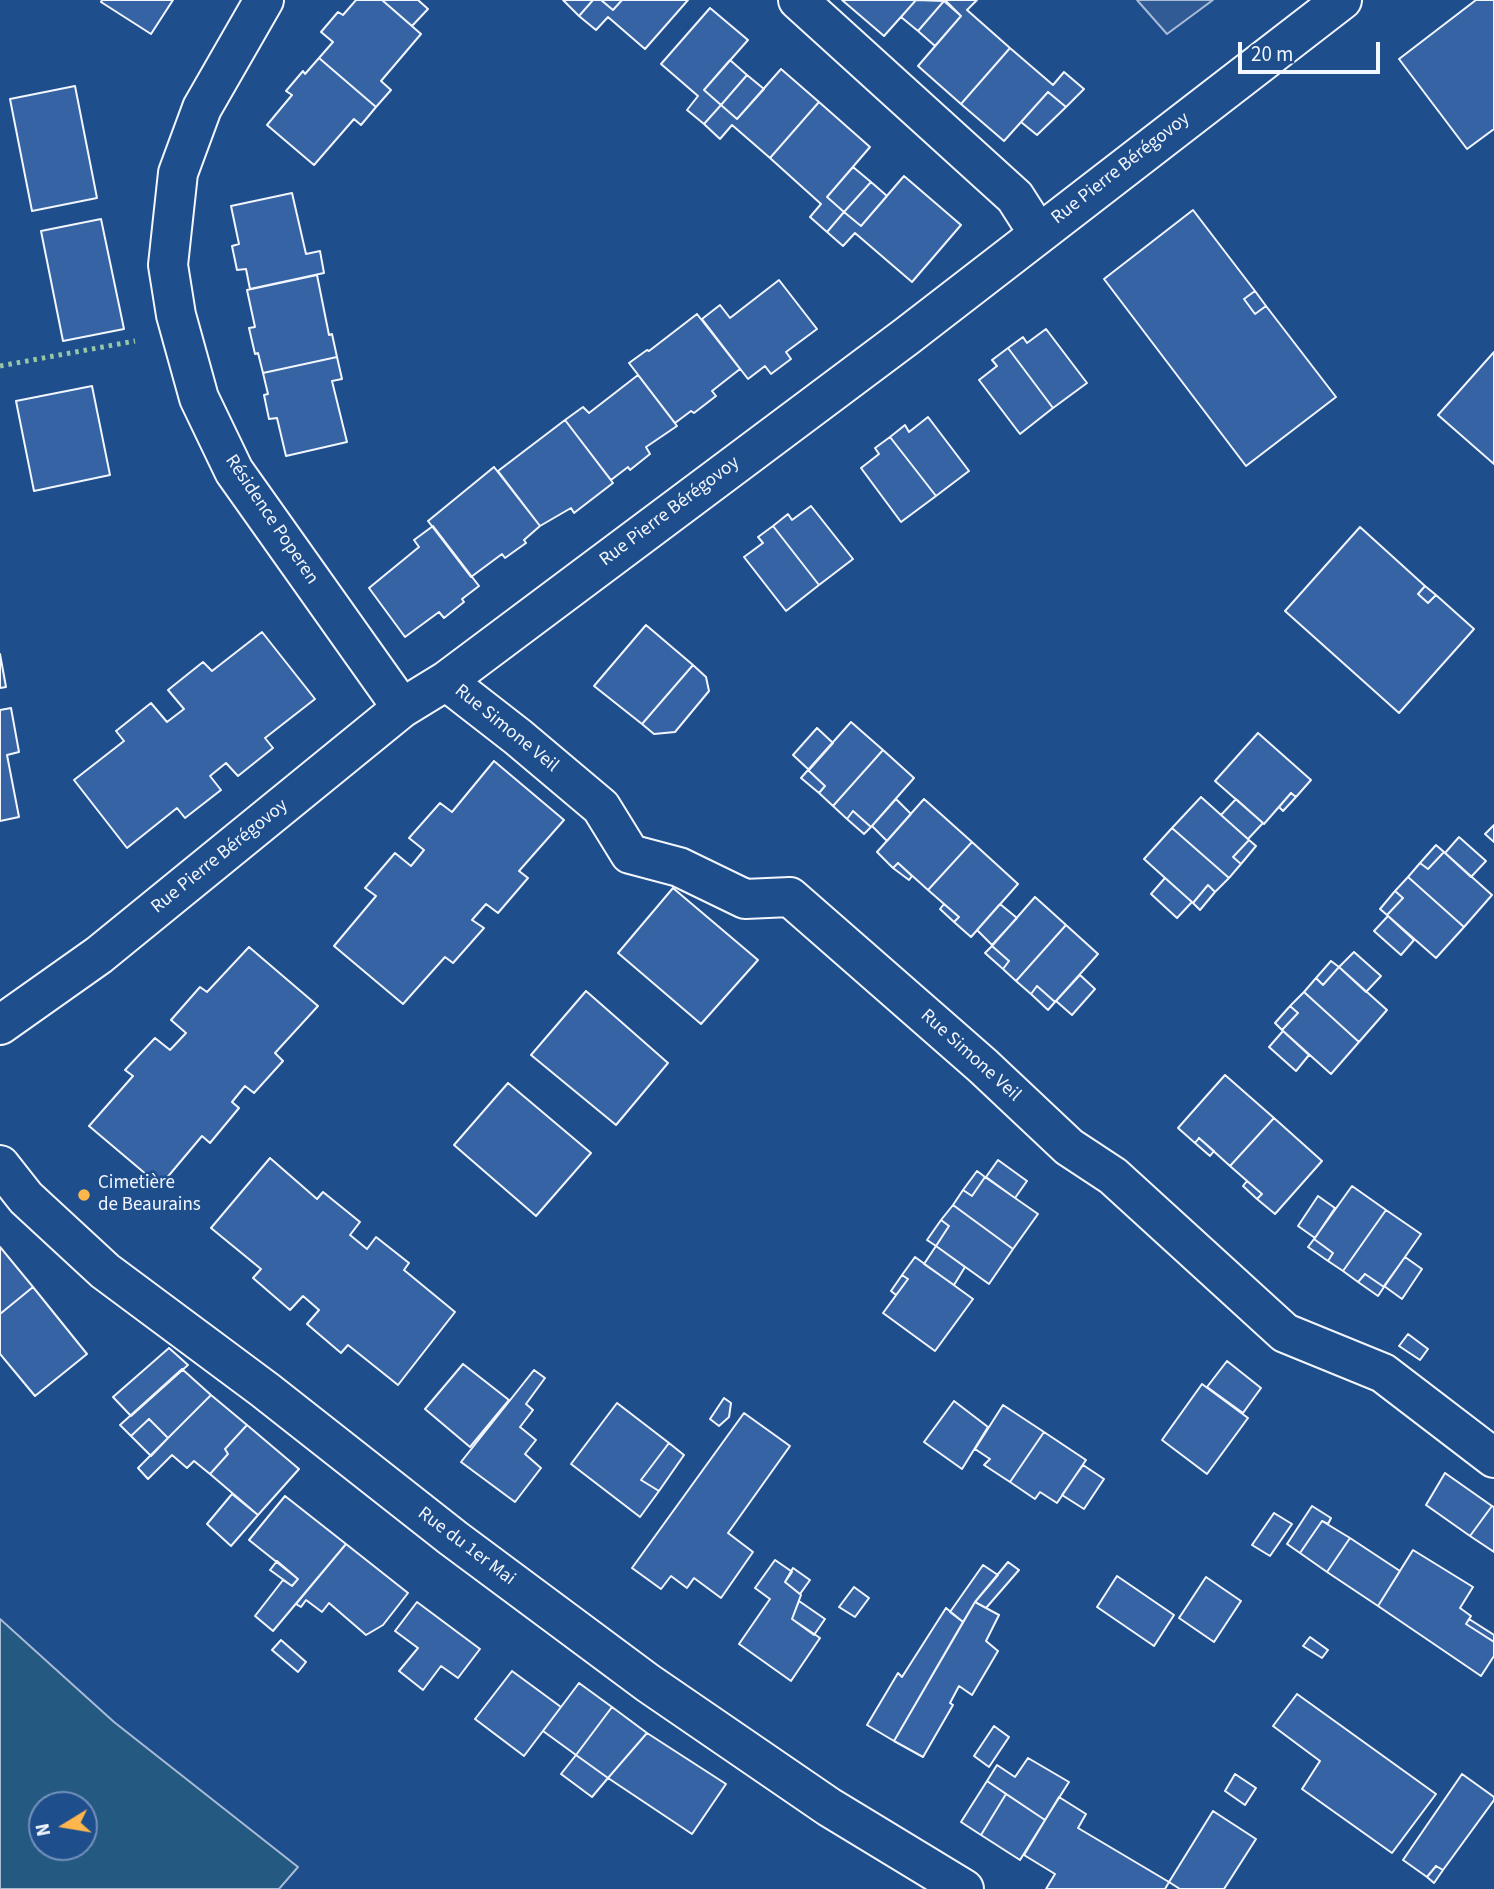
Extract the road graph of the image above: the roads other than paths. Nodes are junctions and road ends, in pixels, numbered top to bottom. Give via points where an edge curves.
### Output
1 (264, 0) edge
2 (797, 0) edge
3 (1342, 0) edge
4 (1038, 233) junction
5 (446, 681) junction
6 (402, 708) junction
7 (0, 1025) edge
8 (0, 1165) edge
9 (1494, 1458) edge
10 (964, 1889) edge

1 - 6 street, Résidence Poperen via 202,108 178,173 168,265 176,315 199,398 234,471
2 - 4 street via 1015,197
3 - 4 street, Rue Pierre Bérégovoy
4 - 5 street, Rue Pierre Bérégovoy
5 - 6 street, Rue Pierre Bérégovoy
5 - 9 street, Rue Simone Veil via 601,807 630,854 679,867 745,899 790,897 1069,1147 1113,1176 1285,1333 1383,1373
6 - 7 street, Rue Pierre Bérégovoy via 99,955
8 - 10 street, Rue du 1er Mai via 26,1198 105,1270 453,1538 648,1683 829,1807

